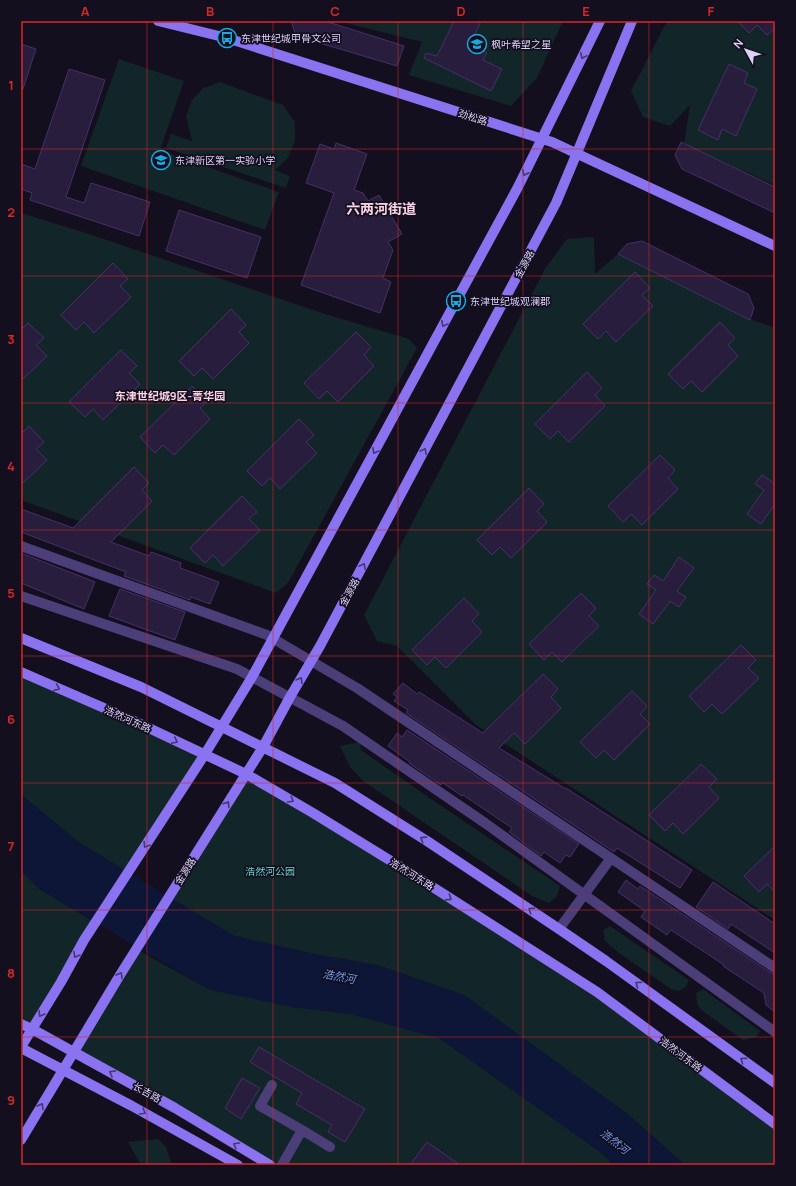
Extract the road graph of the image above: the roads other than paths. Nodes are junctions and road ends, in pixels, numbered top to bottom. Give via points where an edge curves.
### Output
1 (158, 21) edge
2 (600, 21) edge
3 (632, 21) edge
4 (637, 21) edge
5 (626, 35) junction
6 (542, 139) junction
7 (577, 153) junction
8 (775, 246) edge
9 (21, 546) edge
10 (21, 596) edge
11 (21, 638) edge
12 (273, 638) junction
13 (311, 661) junction
14 (21, 672) edge
15 (252, 677) junction
16 (290, 697) junction
17 (221, 726) junction
18 (263, 747) junction
19 (205, 754) junction
20 (246, 774) junction
21 (611, 858) junction
22 (584, 895) junction
23 (559, 929) junction
24 (775, 968) edge
25 (21, 1024) edge
26 (32, 1028) junction
27 (775, 1032) edge
28 (21, 1048) edge
29 (74, 1052) junction
30 (63, 1070) junction
31 (775, 1083) edge
32 (272, 1085) dead end
33 (775, 1124) edge
34 (302, 1130) junction
35 (21, 1140) edge
36 (330, 1147) dead end
37 (238, 1165) edge
38 (270, 1165) edge
39 (282, 1165) edge

1 - 6 main road, 劲松路 via 227,38
2 -> 6 main road
3 - 5 main road, 金源路
4 - 5 main road
5 - 7 main road, 金源路
6 - 7 main road, 劲松路
6 -> 12 main road via 515,194
7 - 8 main road, 劲松路
13 -> 7 main road, 金源路 via 548,219
9 - 12 street
10 - 15 street via 237,669
11 - 17 main road via 141,687
12 - 13 street
12 - 15 main road
16 -> 13 main road, 金源路
13 - 21 street via 357,688
14 -> 19 main road, 浩然河东路
15 - 16 street
15 - 17 main road
16 - 18 main road, 金源路
16 - 22 street via 343,726 486,823
17 - 18 main road
17 - 19 main road
18 - 20 main road, 金源路
23 -> 18 main road via 335,783
19 - 20 main road, 浩然河东路
19 -> 26 main road via 84,940
29 -> 20 main road, 金源路
20 -> 33 main road, 浩然河东路 via 417,877 597,992
21 - 22 street
21 - 24 street
22 - 23 street
22 - 27 street
31 -> 23 main road
25 - 26 main road, 长吉路
26 - 28 main road
26 - 29 main road, 长吉路
28 - 30 main road, 长吉路
29 - 30 main road, 金源路
38 -> 29 main road, 长吉路
35 -> 30 main road, 金源路
30 -> 37 main road, 长吉路
32 - 34 street via 260,1106
34 - 36 street
34 - 39 street

